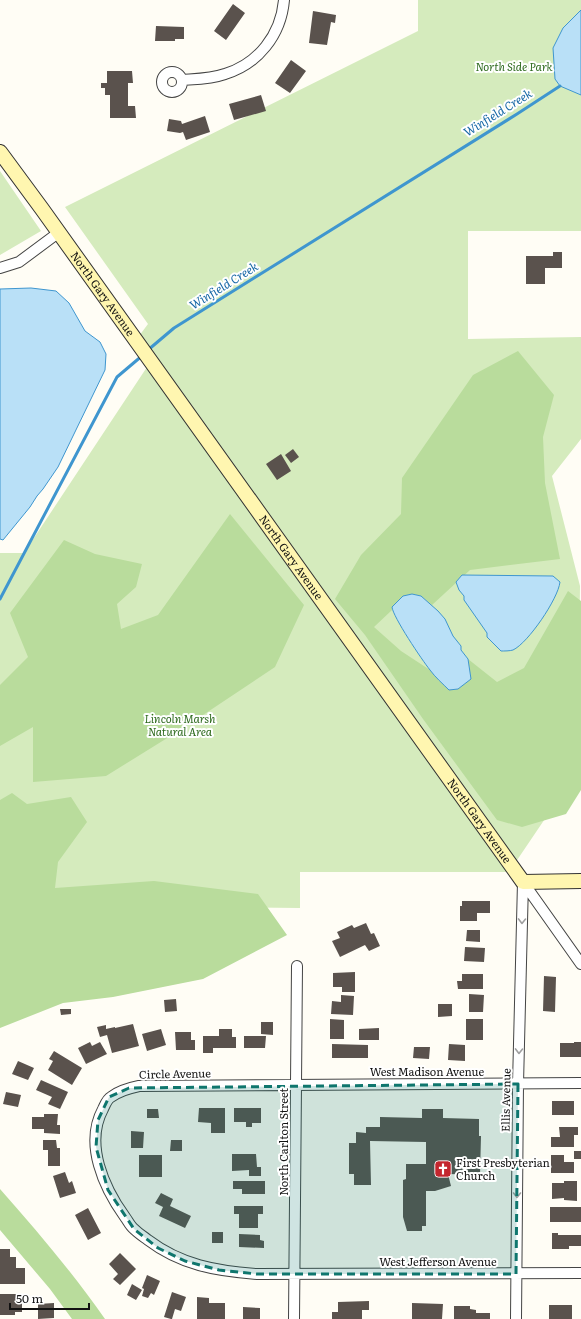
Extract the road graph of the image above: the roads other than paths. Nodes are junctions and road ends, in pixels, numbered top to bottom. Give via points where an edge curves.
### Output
1 (284, 0) edge
2 (182, 80) dead end
3 (0, 152) edge
4 (58, 233) junction
5 (0, 268) edge
6 (581, 881) edge
7 (522, 882) junction
8 (581, 964) edge
9 (298, 966) dead end
10 (581, 1083) edge
11 (518, 1084) junction
12 (296, 1085) junction
13 (516, 1274) junction
14 (581, 1274) edge
15 (295, 1275) junction
16 (294, 1319) edge
17 (516, 1319) edge

1 - 2 street via 279,24 261,54 225,74
3 - 4 street, North Gary Avenue
4 - 5 street via 19,262
4 - 7 street, North Gary Avenue
6 - 7 street
7 - 8 street, North Gary Avenue
7 -> 11 street, Ellis Avenue
9 - 12 street, North Carlton Street
10 - 11 street, West Madison Avenue
11 - 12 street, West Madison Avenue
11 -> 13 street, Ellis Avenue
12 - 15 street, North Carlton Street
12 - 15 street, Circle Avenue via 129,1088 109,1097 100,1114 96,1133 101,1173 115,1204 134,1229 158,1248 185,1261 219,1270
13 - 14 street, West Jefferson Avenue
13 - 15 street, West Jefferson Avenue
13 - 17 street, Ellis Avenue
15 - 16 street, North Carlton Street

